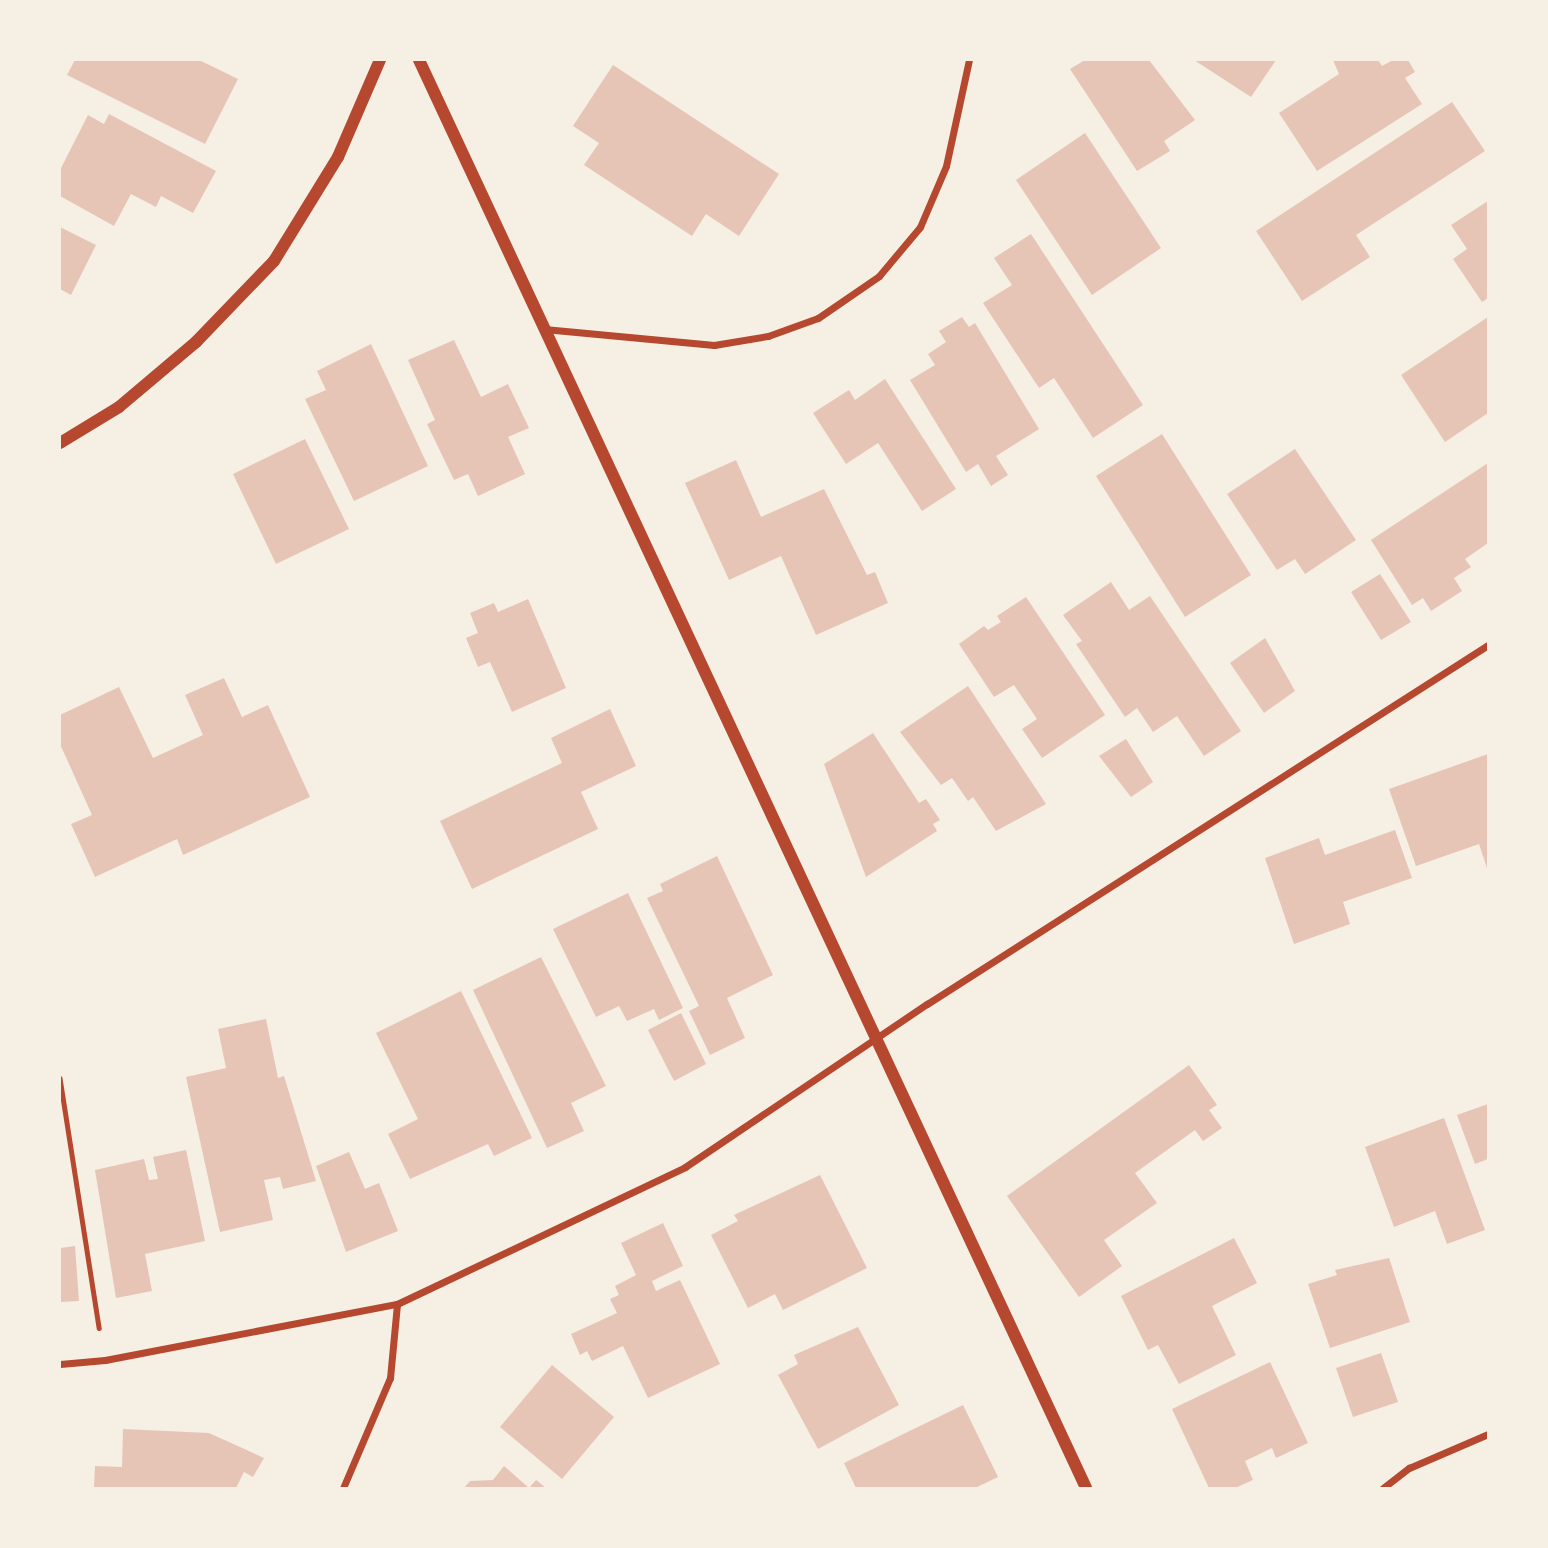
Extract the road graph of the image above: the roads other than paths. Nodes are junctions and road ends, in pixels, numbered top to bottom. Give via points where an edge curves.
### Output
1 (380, 60) edge
2 (419, 60) edge
3 (969, 60) edge
4 (543, 329) junction
5 (60, 443) edge
6 (1489, 645) edge
7 (874, 1039) junction
8 (397, 1304) junction
9 (60, 1364) edge
10 (1489, 1434) edge
11 (343, 1489) edge
12 (1086, 1489) edge
13 (1383, 1489) edge

1 - 5 street via 338,157 274,261 196,342 119,407
2 - 4 street
3 - 4 street via 946,166 920,227 879,276 818,318 768,336 714,345
4 - 7 street
6 - 7 street
7 - 8 street via 685,1167
7 - 12 street
8 - 9 street via 104,1360
8 - 11 street via 390,1378
10 - 13 street via 1409,1468

